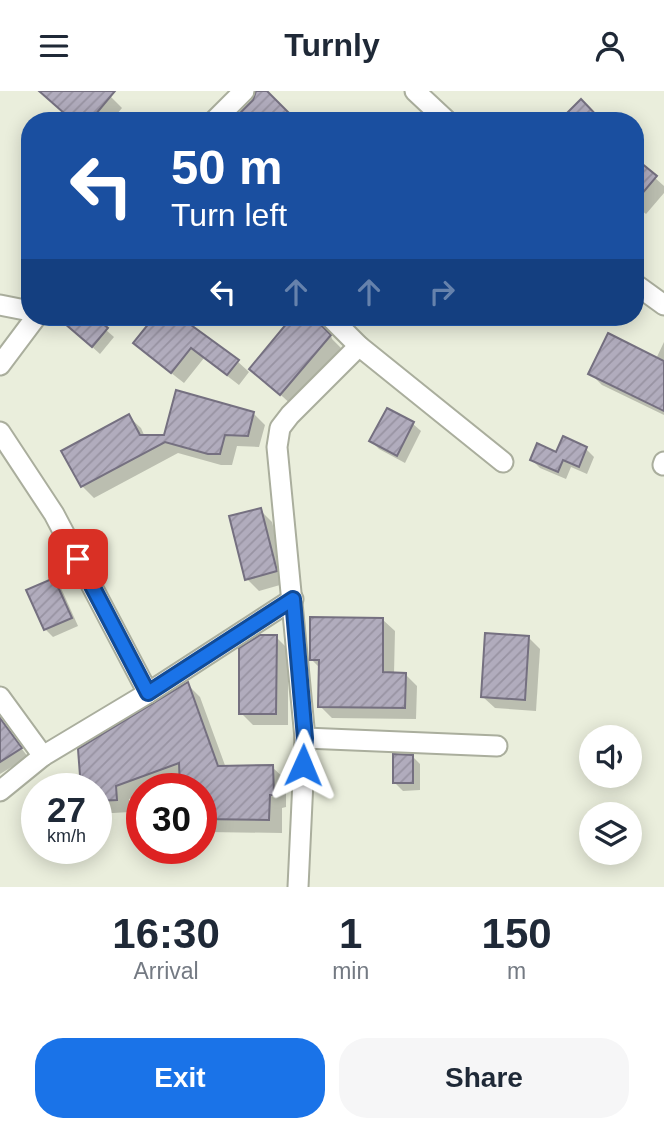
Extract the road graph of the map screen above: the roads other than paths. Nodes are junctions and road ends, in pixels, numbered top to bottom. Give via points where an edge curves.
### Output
1 (244, 91) edge
2 (415, 91) edge
3 (223, 112) edge
4 (437, 112) edge
5 (644, 291) edge
6 (0, 305) edge
7 (664, 305) edge
8 (21, 309) edge
9 (29, 326) edge
10 (339, 326) edge
11 (359, 347) junction
12 (0, 365) edge
13 (0, 432) edge
14 (503, 462) dead end
15 (293, 599) junction
16 (148, 693) junction
17 (0, 697) edge
18 (305, 738) junction
19 (497, 746) dead end
20 (43, 756) junction
21 (0, 790) edge
22 (298, 887) edge

1 - 3 street
2 - 4 street
5 - 7 street
6 - 8 street
9 - 12 street
10 - 11 street
11 - 14 street
11 - 15 street via 280,428 277,447
13 - 16 street via 54,514
15 - 16 street
15 - 18 street
16 - 20 street
17 - 20 street
18 - 19 street
18 - 22 street
20 - 21 street

